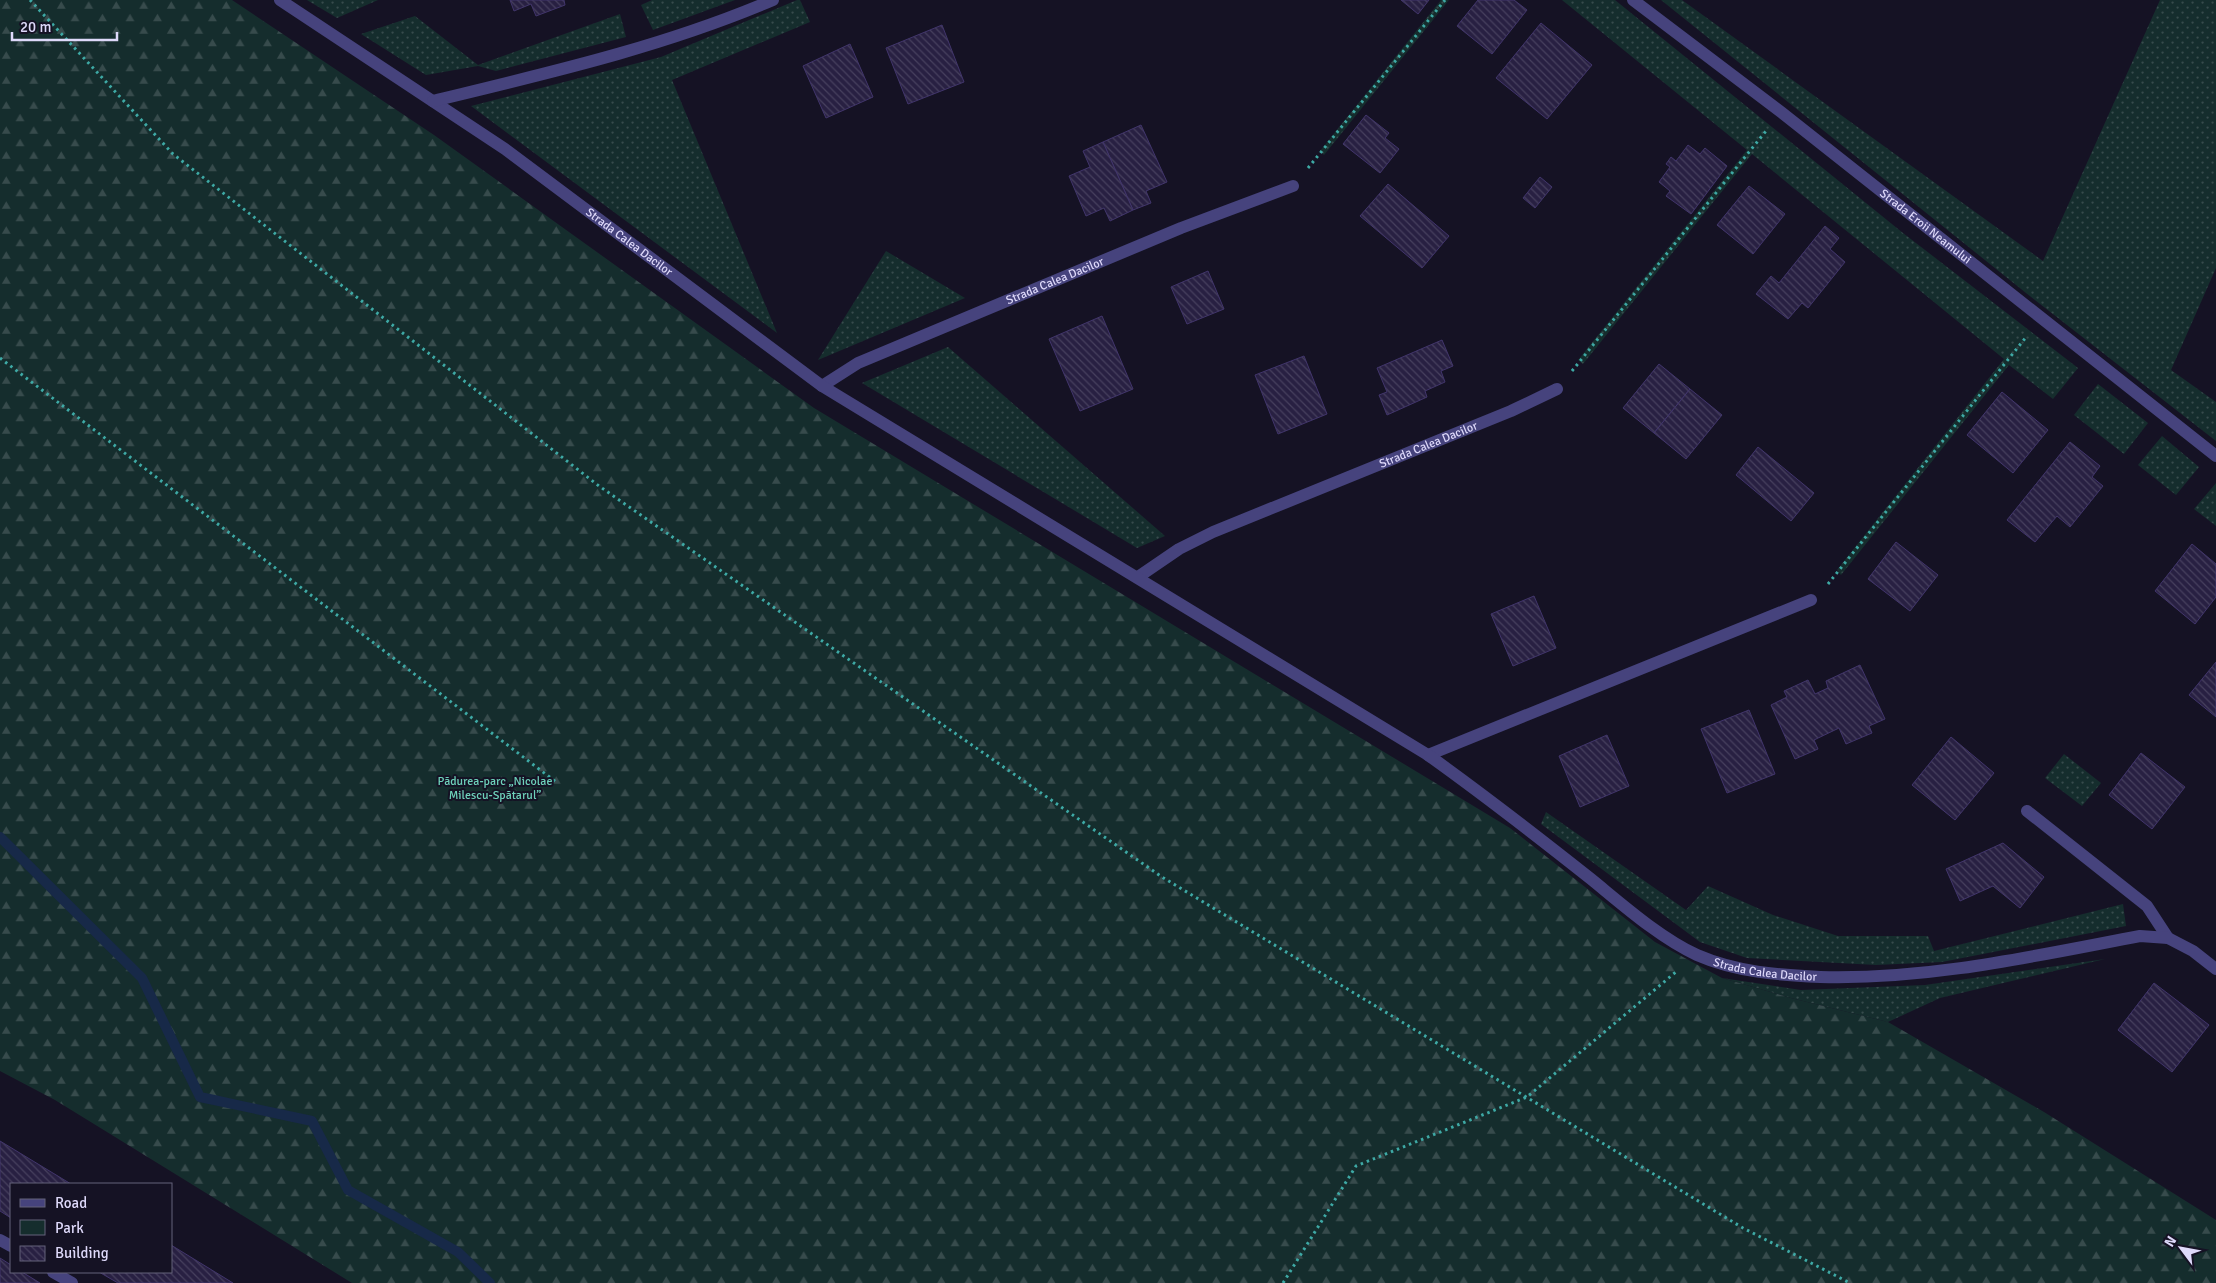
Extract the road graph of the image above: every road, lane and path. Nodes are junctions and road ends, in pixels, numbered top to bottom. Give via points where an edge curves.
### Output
1 (30, 0) edge
2 (280, 0) edge
3 (773, 0) edge
4 (1445, 0) edge
5 (1633, 0) edge
6 (433, 102) junction
7 (1781, 112) junction
8 (1293, 186) joint
9 (2041, 318) junction
10 (0, 358) edge
11 (822, 386) junction
12 (1557, 389) joint
13 (2216, 456) edge
14 (1138, 577) junction
15 (1811, 600) joint
16 (1428, 755) junction
17 (556, 782) dead end
18 (2027, 811) dead end
19 (2168, 938) junction
20 (1696, 954) junction
21 (2216, 969) edge
22 (1527, 1097) junction
23 (55, 1273) edge
24 (72, 1283) edge
25 (1283, 1283) edge
26 (1850, 1283) edge

1 - 22 path via 173,154 599,486 1162,877
2 - 6 street, Strada Calea Dacilor
3 - 6 street via 629,52
4 - 8 path
5 - 7 street, Strada Eroii Neamului
6 - 11 street, Strada Calea Dacilor via 513,155
7 - 9 street, Strada Eroii Neamului
7 - 12 path
8 - 11 street, Strada Calea Dacilor via 1181,228 858,363
9 - 13 street, Strada Eroii Neamului
9 - 15 path via 1836,577
10 - 17 path
11 - 14 street, Strada Calea Dacilor
12 - 14 street, Strada Calea Dacilor via 1511,411 1213,532 1179,549
14 - 16 street, Strada Calea Dacilor
15 - 16 street
16 - 20 street, Strada Calea Dacilor via 1491,800 1651,926
18 - 19 street, Strada Calea Dacilor via 2147,906
19 - 20 street, Strada Calea Dacilor via 2140,936 1960,969 1860,978 1764,974
19 - 21 street, Strada Calea Dacilor via 2193,951
20 - 22 path
22 - 25 path via 1356,1166
22 - 26 path via 1743,1228
23 - 24 street

